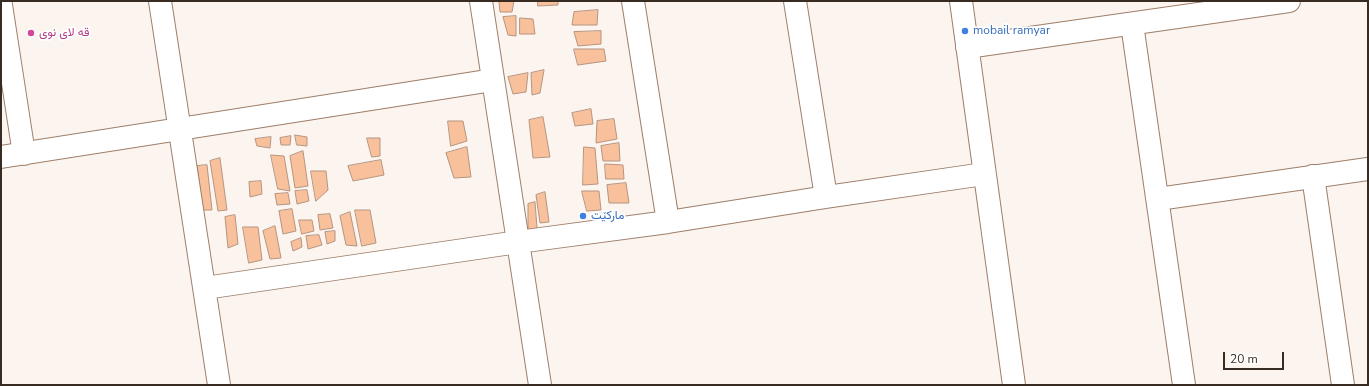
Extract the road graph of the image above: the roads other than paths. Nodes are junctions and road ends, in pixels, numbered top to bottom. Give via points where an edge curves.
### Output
1 (160, 1) edge
2 (481, 1) edge
3 (633, 1) edge
4 (795, 1) edge
5 (961, 1) edge
6 (1289, 1) edge
7 (1, 5) edge
8 (1132, 24) junction
9 (967, 47) junction
10 (493, 80) junction
11 (180, 130) junction
12 (24, 154) junction
13 (1, 158) edge
14 (1368, 169) edge
15 (984, 174) junction
16 (1314, 176) junction
17 (826, 197) junction
18 (1158, 199) junction
19 (668, 222) junction
20 (518, 242) junction
21 (205, 288) junction
22 (219, 385) edge
23 (540, 385) edge
24 (1014, 385) edge
25 (1184, 385) edge
26 (1343, 385) edge

1 - 11 street
2 - 10 street
3 - 19 street
4 - 17 street
5 - 9 street
6 - 8 street
7 - 12 street
8 - 9 street
8 - 18 street
9 - 15 street
10 - 11 street
10 - 20 street
11 - 12 street
11 - 21 street
12 - 13 street
14 - 16 street
15 - 17 street
15 - 24 street
16 - 18 street
16 - 26 street
17 - 19 street
18 - 25 street
19 - 20 street
20 - 21 street
20 - 23 street
21 - 22 street

